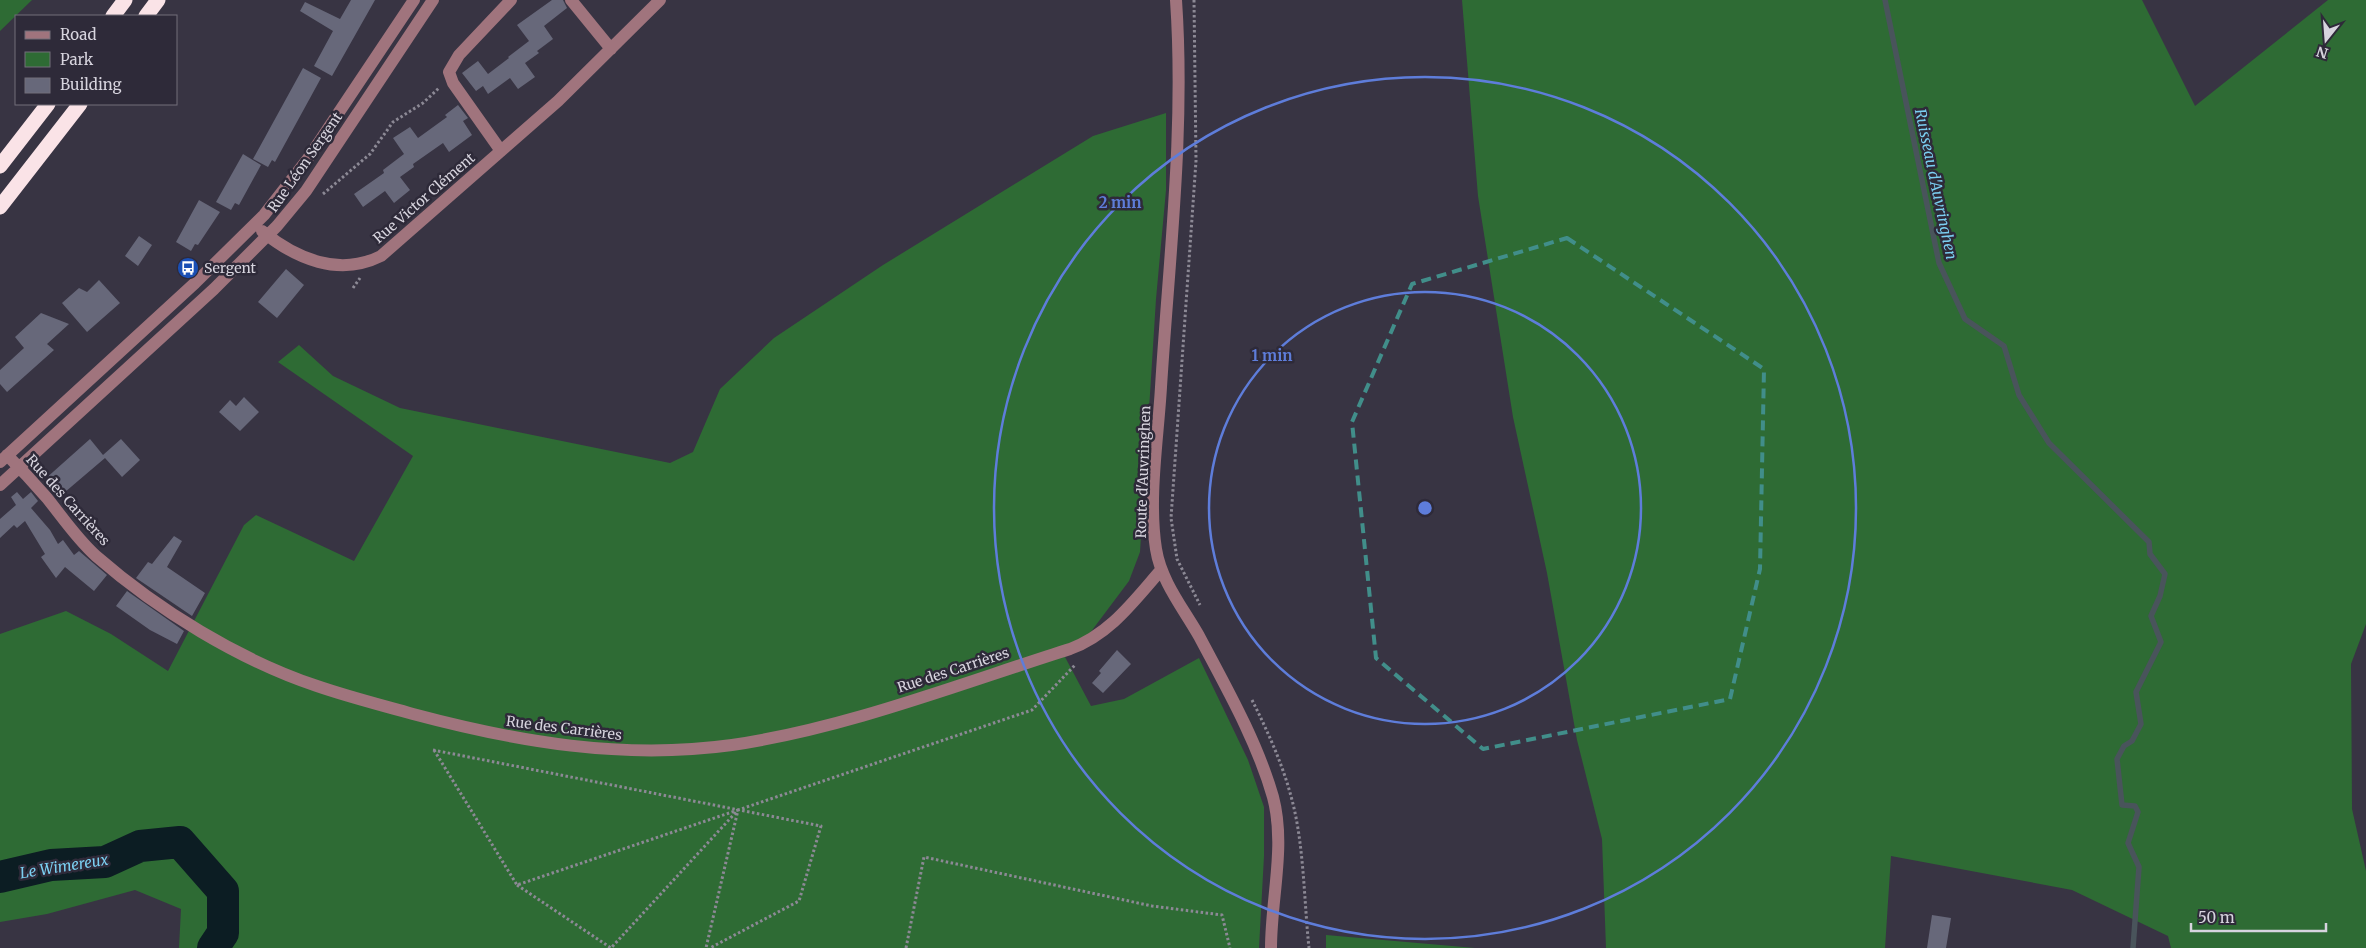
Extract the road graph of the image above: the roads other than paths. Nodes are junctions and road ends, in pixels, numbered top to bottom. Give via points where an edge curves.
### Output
1 (125, 0) edge
2 (158, 0) edge
3 (414, 0) edge
4 (433, 0) edge
5 (511, 0) edge
6 (571, 0) edge
7 (660, 0) edge
8 (1176, 0) edge
9 (114, 15) edge
10 (147, 15) edge
11 (611, 49) junction
12 (47, 105) edge
13 (79, 105) edge
14 (501, 151) junction
15 (0, 166) edge
16 (0, 206) edge
17 (255, 225) junction
18 (268, 236) junction
19 (4, 458) edge
20 (19, 467) junction
21 (0, 485) edge
22 (1161, 570) junction
23 (1271, 948) edge

1 - 9 highway
2 - 10 highway
3 - 17 street, Rue Léon Sergent via 307,160
4 - 18 street, Rue Léon Sergent via 306,191
5 - 14 street via 454,62 449,72
6 - 11 street
7 - 11 street, Rue Victor Clément
8 - 22 street, Route d'Auvringhen via 1179,152 1154,514 1156,551
11 - 14 street, Rue Victor Clément
12 - 15 highway
13 - 16 highway
14 - 18 street, Rue Victor Clément via 388,251 364,263 335,265 309,260
17 - 18 street, Rue Victor Clément
17 - 19 street, Rue Léon Sergent
18 - 20 street, Rue Léon Sergent
19 - 20 street, Rue des Carrières
20 - 21 street, Rue Léon Sergent
20 - 22 street, Rue des Carrières via 97,556 160,606 243,653 318,687 429,718 507,737 593,749 652,751 730,745 848,720 1092,640 1107,630
22 - 23 street, Route d'Auvringhen via 1239,716 1272,796 1278,841

